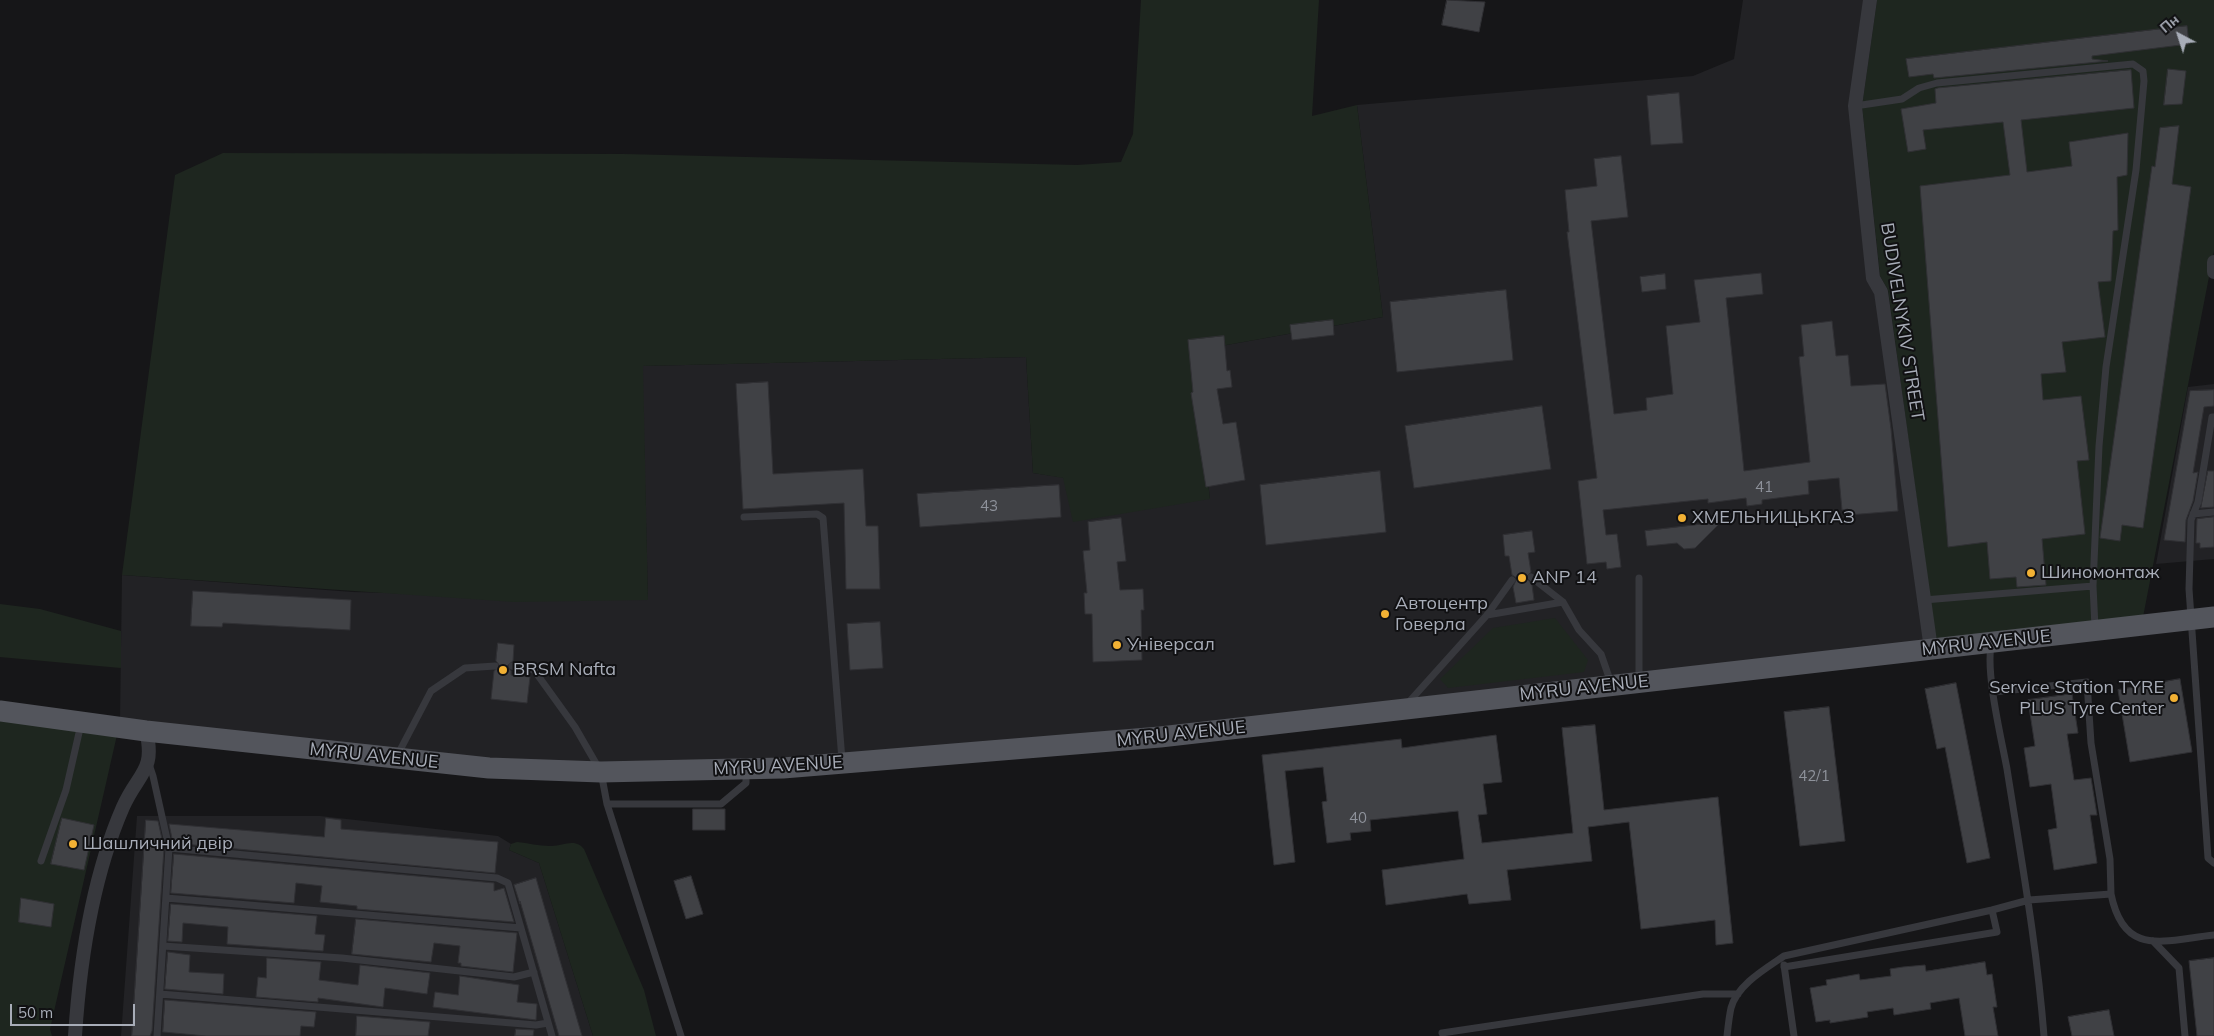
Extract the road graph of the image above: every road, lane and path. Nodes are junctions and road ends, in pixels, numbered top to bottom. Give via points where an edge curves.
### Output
1 (1870, 0) edge
2 (1855, 106) junction
3 (2214, 262) edge
4 (2214, 272) edge
5 (2214, 416) edge
6 (2214, 463) edge
7 (2204, 464) junction
8 (2214, 512) edge
9 (2193, 514) junction
10 (744, 517) dead end
11 (1531, 577) dead end
12 (1639, 578) dead end
13 (1512, 580) dead end
14 (2093, 586) junction
15 (1924, 600) junction
16 (1562, 602) junction
17 (1487, 614) junction
18 (2214, 617) edge
19 (2190, 620) junction
20 (2096, 630) junction
21 (1991, 642) junction
22 (1930, 649) junction
23 (495, 666) dead end
24 (512, 666) dead end
25 (1639, 682) junction
26 (1612, 685) junction
27 (1994, 692) junction
28 (1403, 709) junction
29 (0, 711) edge
30 (81, 722) junction
31 (146, 731) junction
32 (396, 758) junction
33 (842, 763) junction
34 (149, 764) junction
35 (746, 769) junction
36 (601, 772) junction
37 (607, 804) junction
38 (169, 848) junction
39 (42, 861) dead end
40 (2214, 863) edge
41 (2110, 894) junction
42 (166, 898) junction
43 (2029, 900) junction
44 (1992, 910) junction
45 (521, 928) junction
46 (2214, 935) edge
47 (2153, 941) junction
48 (163, 946) junction
49 (1784, 956) junction
50 (1784, 967) junction
51 (534, 972) junction
52 (160, 994) junction
53 (1738, 994) junction
54 (548, 1022) junction
55 (1442, 1033) dead end
56 (75, 1036) edge
57 (157, 1036) edge
58 (552, 1036) edge
59 (682, 1036) edge
60 (1727, 1036) edge
61 (1794, 1036) edge
62 (2044, 1036) edge
63 (2185, 1036) edge

1 - 2 street, BUDIVELNYKIV STREET
2 - 14 lane via 1902,100 1919,88 1937,83 2133,64 2142,71 2144,81 2136,170 2106,367
2 - 15 street, BUDIVELNYKIV STREET via 1873,278 1881,292
3 - 4 street
5 - 7 lane
6 - 7 lane
7 - 9 lane
8 - 9 lane
9 - 19 lane
10 - 33 lane via 818,514 823,518
11 - 16 lane
12 - 25 lane
13 - 17 lane
14 - 15 lane
14 - 20 lane
15 - 22 street, BUDIVELNYKIV STREET
16 - 17 lane
16 - 26 lane via 1579,630 1601,654
17 - 28 lane
18 - 19 main road, MYRU AVENUE
19 - 20 main road, MYRU AVENUE
19 - 40 lane via 2208,858
20 - 21 main road, MYRU AVENUE
21 - 22 main road, MYRU AVENUE
21 - 27 lane via 1989,653
22 - 25 main road, MYRU AVENUE
23 - 32 lane via 466,668 431,691
24 - 36 lane via 534,670 575,727
25 - 26 main road, MYRU AVENUE
26 - 28 main road, MYRU AVENUE
27 - 41 lane via 2087,682 2091,744 2110,859
27 - 43 lane
28 - 33 main road, MYRU AVENUE via 1160,737
29 - 30 main road, MYRU AVENUE
30 - 31 main road, MYRU AVENUE
30 - 39 lane via 66,790
31 - 32 main road, MYRU AVENUE
31 - 34 street
32 - 36 main road, MYRU AVENUE via 489,768
33 - 35 main road, MYRU AVENUE
34 - 38 lane
34 - 56 street via 131,789 111,835 81,963
35 - 36 main road, MYRU AVENUE
35 - 37 lane via 746,783 721,804
36 - 37 lane
37 - 59 lane
38 - 42 lane
38 - 45 lane via 497,878 508,883
41 - 43 lane
41 - 47 lane via 2114,912 2125,930 2139,940
42 - 45 lane
42 - 48 lane
43 - 44 lane
43 - 62 lane
44 - 49 lane
44 - 50 lane via 1997,932
45 - 51 lane
46 - 47 lane
47 - 63 lane via 2179,968
48 - 51 lane via 342,958 514,977
48 - 52 lane
49 - 50 lane
49 - 53 lane via 1760,972
50 - 61 lane
51 - 54 lane
52 - 54 lane via 536,1025
52 - 57 lane
53 - 55 lane via 1703,994
53 - 60 lane via 1731,1007
54 - 58 lane

